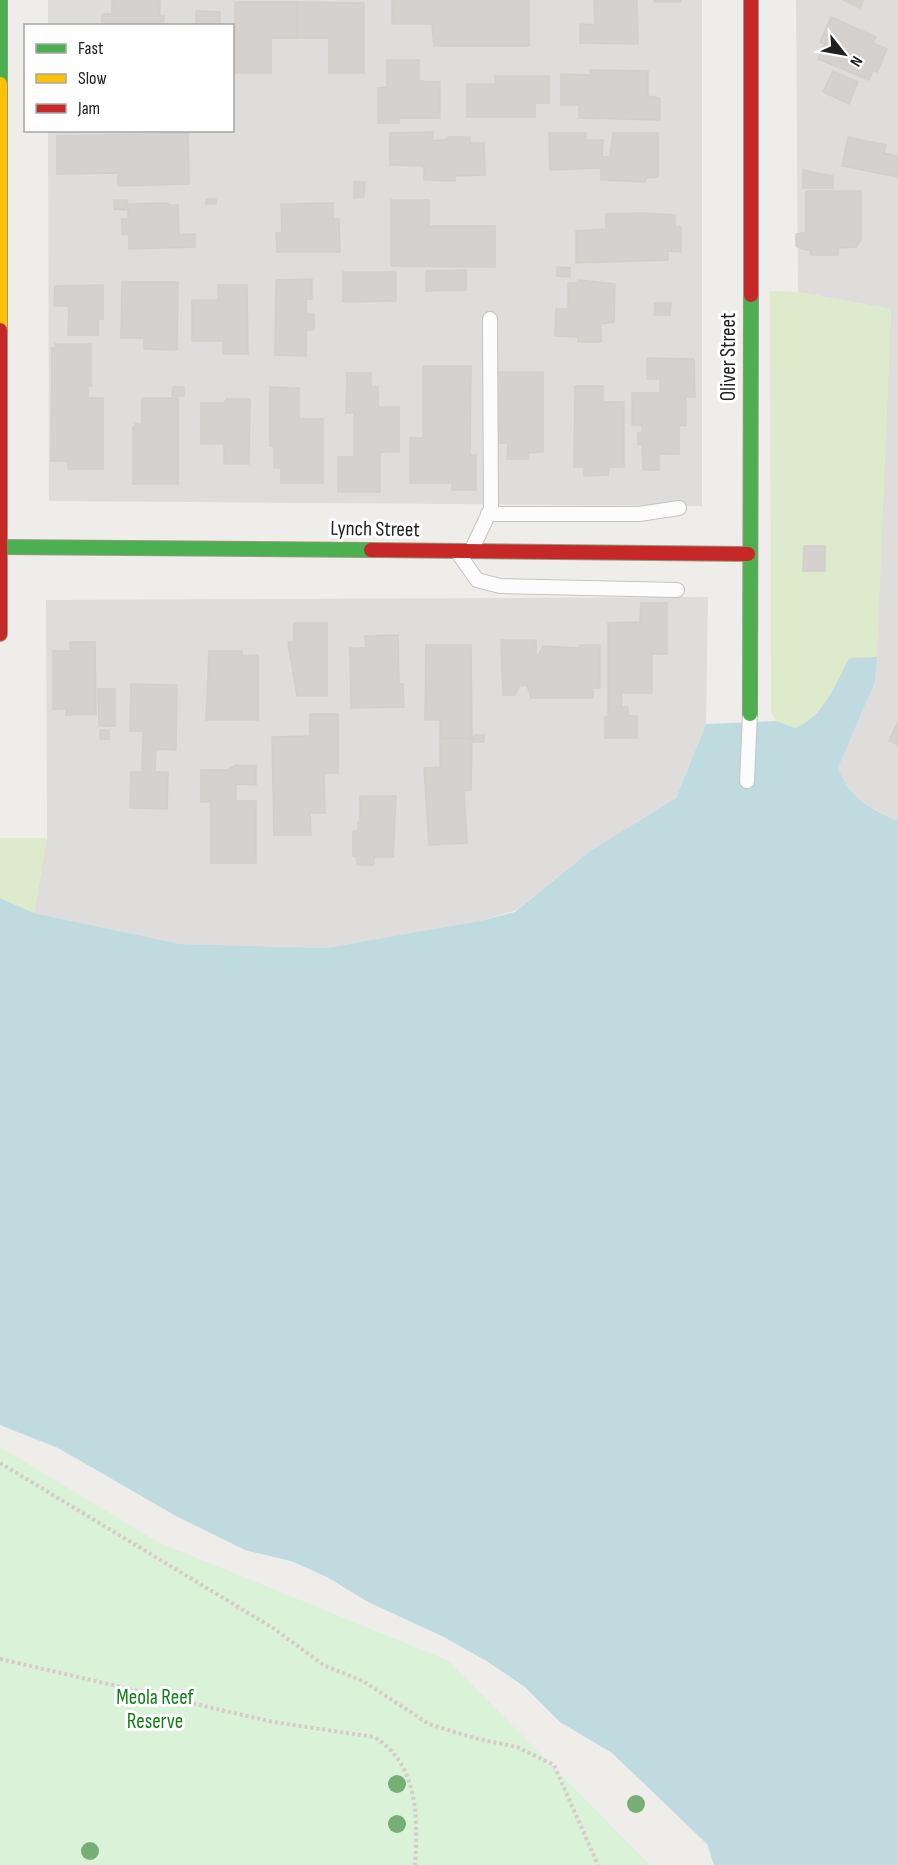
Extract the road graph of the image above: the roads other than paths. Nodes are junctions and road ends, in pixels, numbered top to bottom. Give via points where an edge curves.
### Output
1 (0, 0) edge
2 (751, 0) edge
3 (490, 319) dead end
4 (1, 383) edge
5 (679, 508) dead end
6 (488, 514) junction
7 (1, 547) edge
8 (457, 551) junction
9 (471, 551) junction
10 (748, 554) junction
11 (677, 590) dead end
12 (0, 634) edge
13 (750, 714) joint
14 (747, 781) dead end

1 - 4 street
2 - 10 street, Oliver Street
3 - 6 lane
4 - 7 street
5 - 6 lane via 639,514
6 - 9 lane
7 - 8 street, Lynch Street
7 - 12 street
8 - 9 street, Lynch Street
8 - 11 lane via 477,580 500,586
9 - 10 street, Lynch Street
10 - 13 street, Oliver Street
13 - 14 lane

